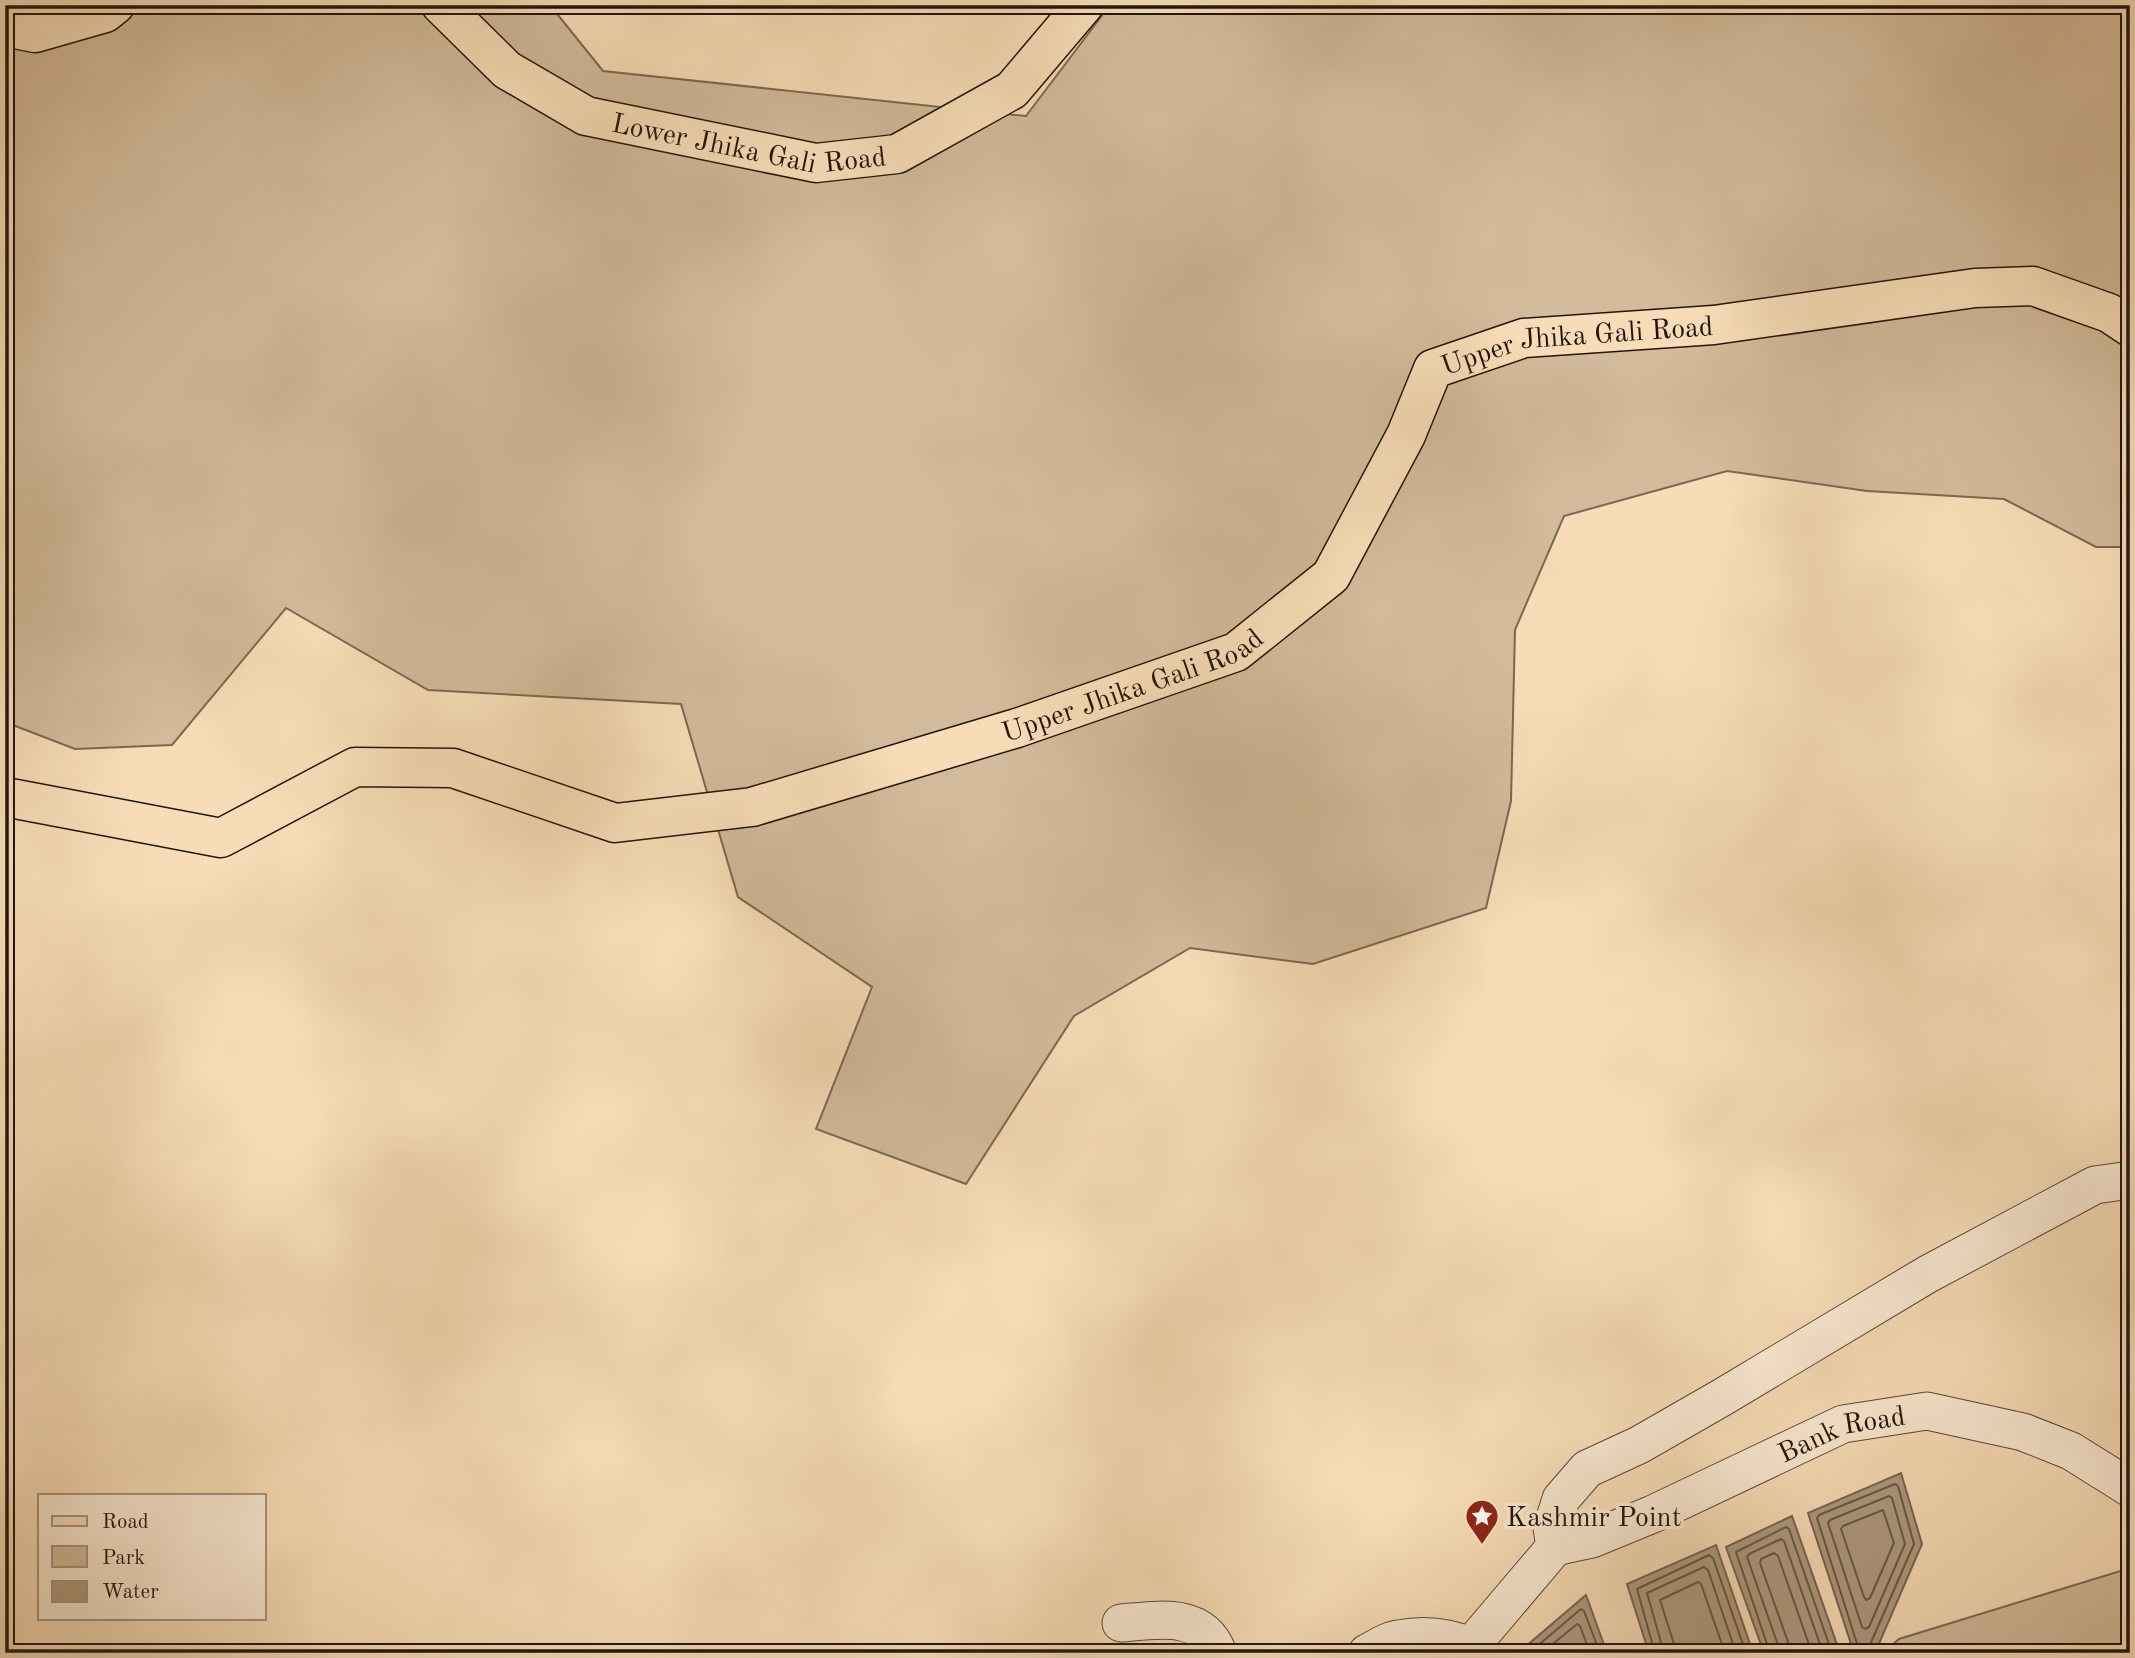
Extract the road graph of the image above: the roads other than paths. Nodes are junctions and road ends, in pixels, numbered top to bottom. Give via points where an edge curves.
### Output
1 (115, 5) edge
2 (441, 5) edge
3 (1084, 5) edge
4 (5, 27) edge
5 (2130, 327) edge
6 (5, 797) edge
7 (2130, 1180) edge
8 (2130, 1488) edge
9 (1555, 1547) junction
10 (1121, 1623) dead end
11 (1469, 1650) edge
12 (1218, 1653) edge
13 (1367, 1653) edge

1 - 4 main road via 105,13 35,33
2 - 3 main road, Lower Jhika Gali Road via 507,70 586,116 816,163 897,154 1012,90
5 - 6 main road, Upper Jhika Gali Road via 2109,313 2033,286 1975,288 1714,325 1524,338 1433,369 1406,435 1331,576 1236,652 1017,728 752,807 615,823 453,768 355,768 221,838
7 - 9 street via 2095,1185 1928,1274 1639,1445 1587,1469 1561,1499 1552,1528
8 - 9 street, Bank Road via 2071,1451 2023,1432 1927,1411 1843,1424 1653,1514 1592,1539
9 - 11 street
10 - 12 street via 1183,1621 1205,1631
11 - 13 street via 1452,1639 1423,1637 1396,1639

